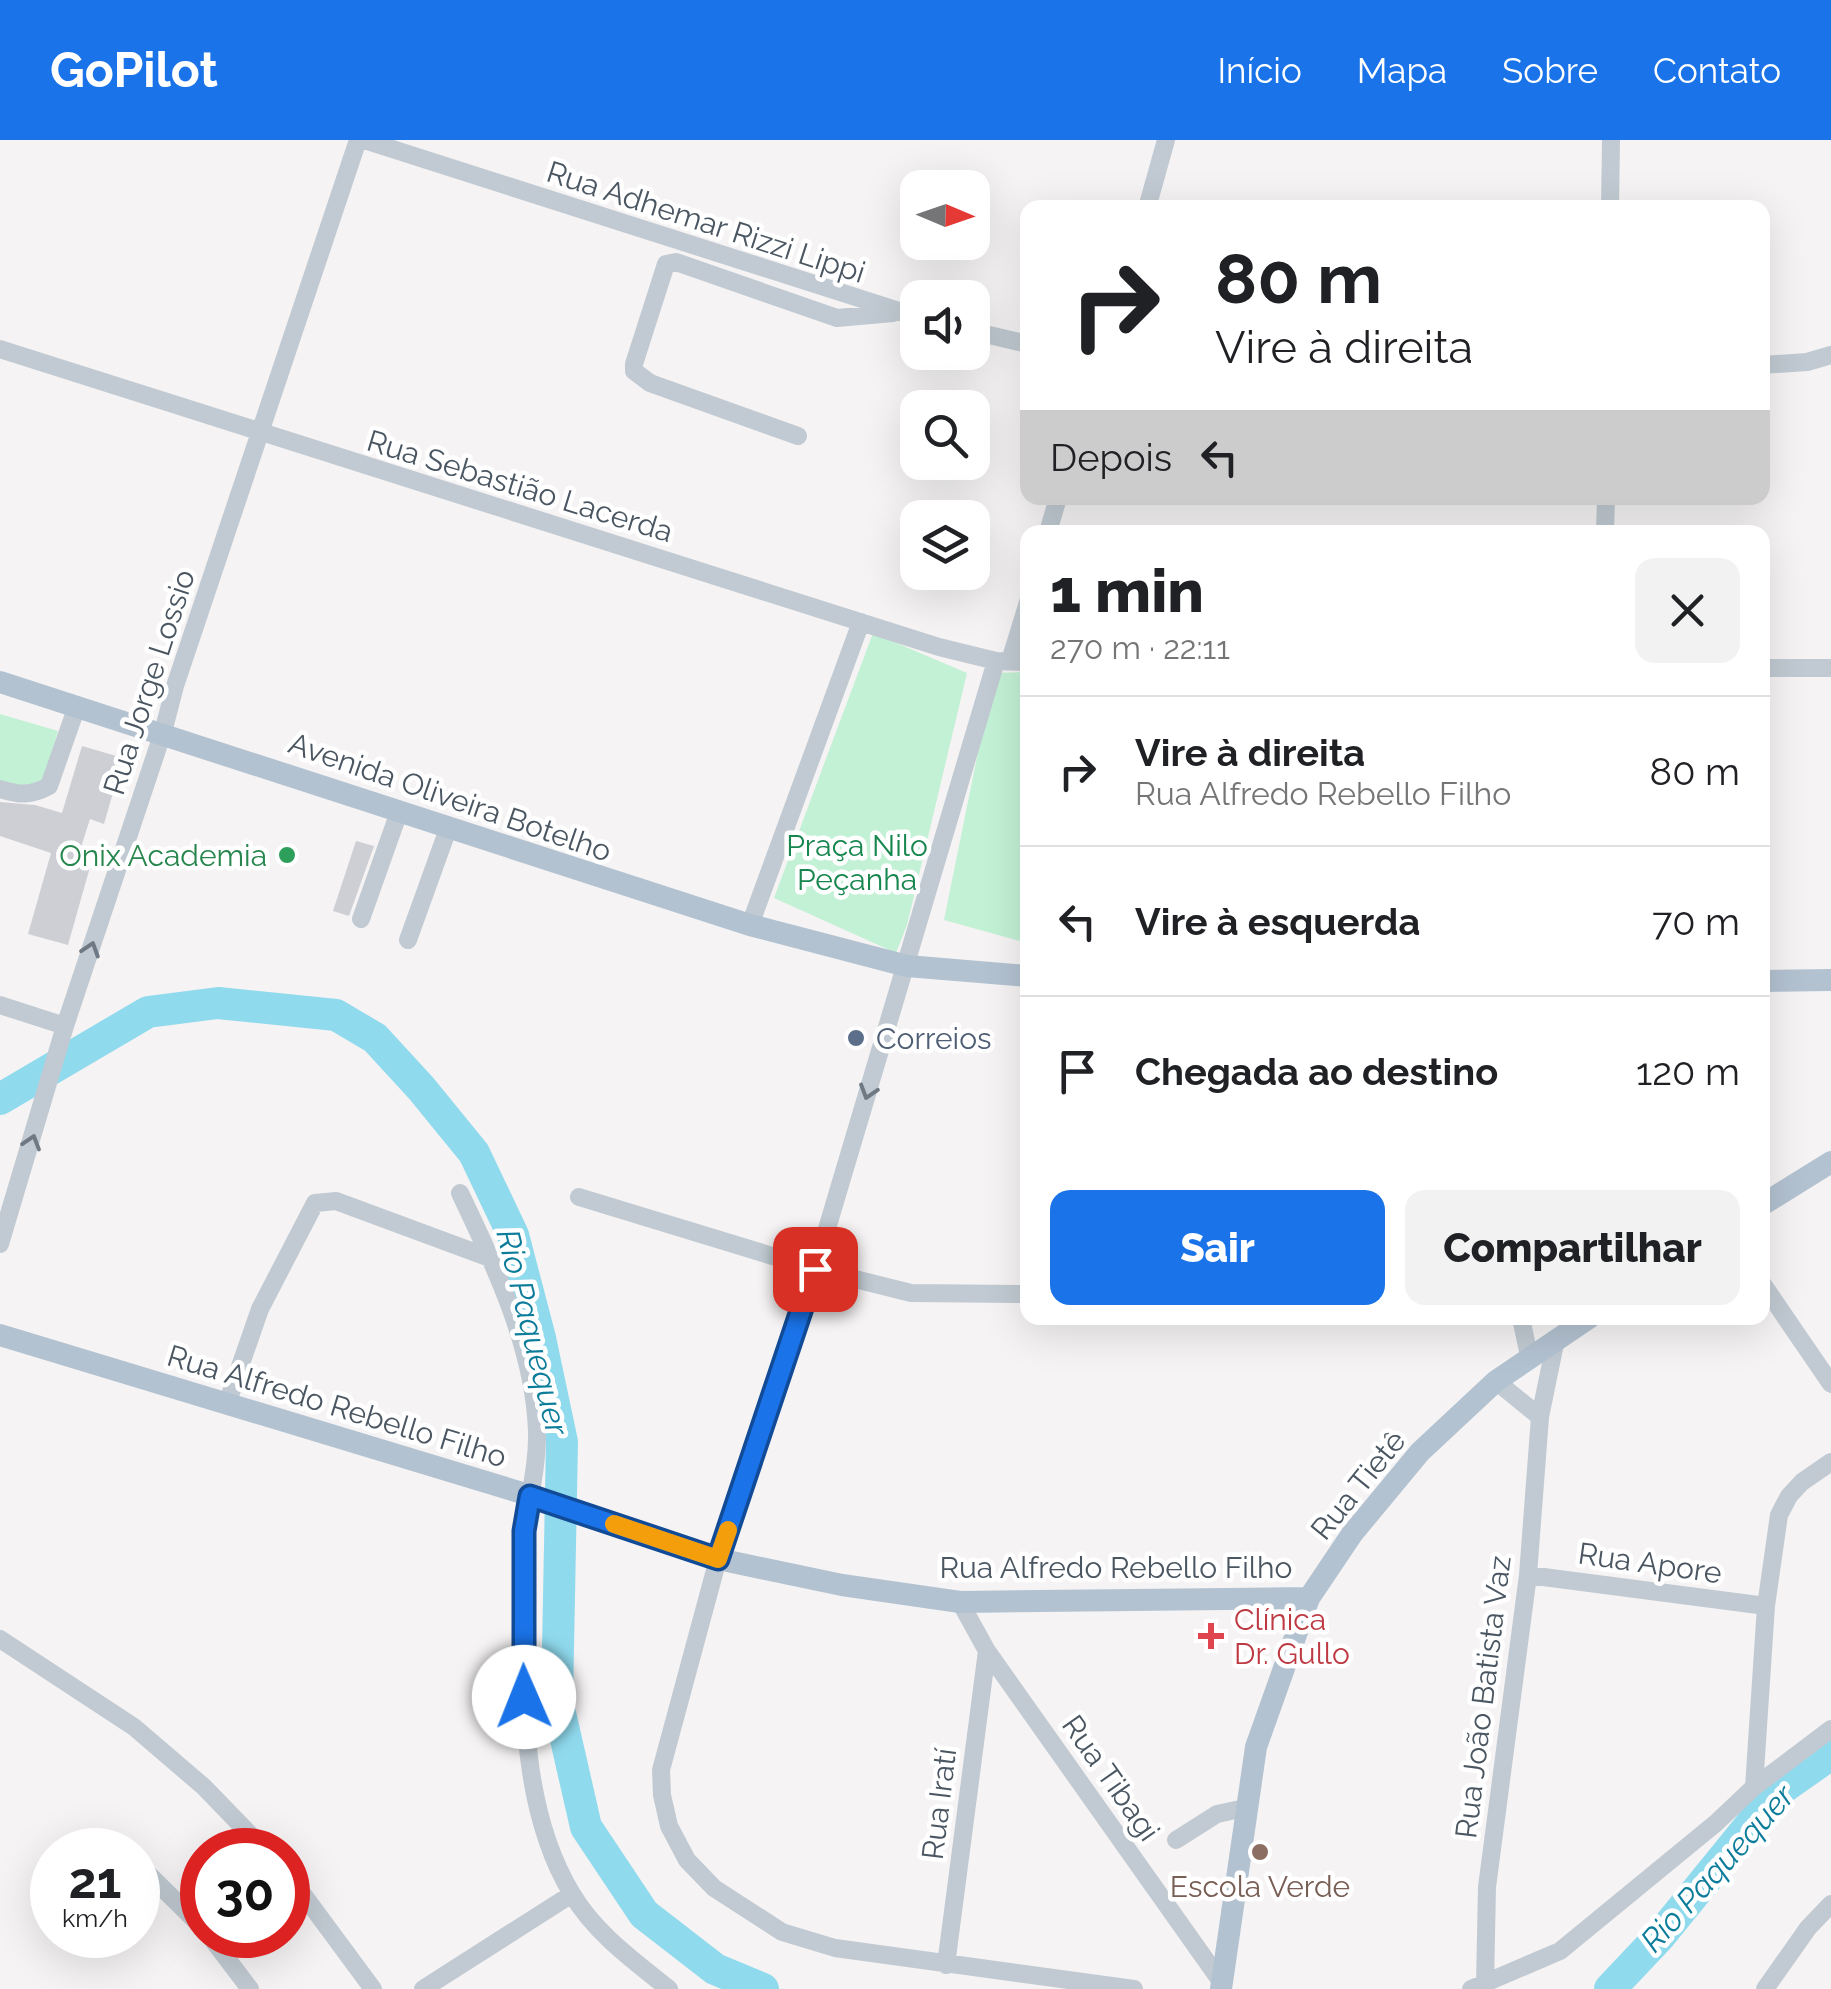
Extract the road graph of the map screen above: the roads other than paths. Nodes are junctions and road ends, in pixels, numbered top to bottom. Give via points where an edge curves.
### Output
1 (361, 140) edge
2 (1166, 140) edge
3 (1611, 140) edge
4 (1149, 200) edge
5 (1610, 200) edge
6 (898, 312) joint
7 (990, 335) edge
8 (1020, 342) edge
9 (0, 349) edge
10 (1831, 355) edge
11 (1770, 364) edge
12 (258, 433) junction
13 (798, 436) dead end
14 (861, 622) junction
15 (1020, 630) edge
16 (1011, 661) edge
17 (1770, 668) edge
18 (1831, 668) edge
19 (0, 682) edge
20 (77, 706) junction
21 (163, 732) junction
22 (0, 789) edge
23 (399, 812) junction
24 (448, 829) junction
25 (361, 919) dead end
26 (750, 925) junction
27 (408, 940) dead end
28 (895, 963) junction
29 (1020, 975) edge
30 (1831, 980) edge
31 (1770, 981) edge
32 (0, 1005) edge
33 (63, 1034) junction
34 (1831, 1162) edge
35 (460, 1193) dead end
36 (579, 1197) dead end
37 (1770, 1201) edge
38 (0, 1244) edge
39 (490, 1258) junction
40 (815, 1269) junction
41 (1770, 1290) edge
42 (1020, 1294) edge
43 (1522, 1325) edge
44 (1578, 1325) edge
45 (0, 1335) edge
46 (1556, 1339) junction
47 (1529, 1356) junction
48 (1496, 1380) junction
49 (1831, 1384) edge
50 (226, 1404) junction
51 (1540, 1418) junction
52 (1831, 1462) edge
53 (536, 1497) junction
54 (718, 1559) junction
55 (1528, 1574) junction
56 (1308, 1598) junction
57 (960, 1602) junction
58 (1766, 1606) junction
59 (0, 1639) edge
60 (987, 1651) junction
61 (1831, 1729) edge
62 (1754, 1788) junction
63 (1245, 1808) junction
64 (244, 1828) edge
65 (1176, 1840) dead end
66 (160, 1886) edge
67 (572, 1894) junction
68 (310, 1903) edge
69 (1831, 1904) edge
70 (180, 1906) edge
71 (226, 1958) edge
72 (946, 1965) junction
73 (1222, 1986) edge
74 (1478, 1986) edge
75 (250, 1989) edge
76 (374, 1989) edge
77 (424, 1989) edge
78 (669, 1989) edge
79 (1134, 1989) edge
80 (1765, 1989) edge

1 - 6 street, Rua Adhemar Rizzi Lippi
1 - 12 street, Rua Jorge Lossio
2 - 4 street
3 - 5 street
6 - 13 street via 837,318 666,264 634,372
7 - 8 street
9 - 12 street, Rua Sebastião Lacerda
10 - 11 street
12 - 14 street, Rua Sebastião Lacerda
12 - 21 street, Rua Jorge Lossio
14 - 16 street, Rua Sebastião Lacerda
14 - 26 street
15 - 16 street
16 - 28 street
17 - 18 street
19 - 20 main road, Avenida Oliveira Botelho
20 - 21 main road, Avenida Oliveira Botelho
20 - 22 street via 49,786 21,795
21 - 23 main road, Avenida Oliveira Botelho
33 -> 21 street, Rua Jorge Lossio
23 - 24 main road, Avenida Oliveira Botelho
23 - 25 street
24 - 26 main road, Avenida Oliveira Botelho
24 - 27 street
26 - 28 main road, Avenida Oliveira Botelho
28 - 29 main road, Avenida Oliveira Botelho
28 -> 40 street
30 - 31 main road
32 - 33 street
38 -> 33 street, Rua Jorge Lossio
34 - 37 main road
35 - 39 street
36 - 40 street
39 - 50 street via 336,1201 315,1203 260,1309
39 - 53 street via 515,1323 537,1427
40 - 42 street via 911,1294
40 - 54 street
41 - 49 street
43 - 47 street
44 - 46 main road, Rua Tietê
45 - 50 main road, Rua Alfredo Rebello Filho
46 - 47 main road, Rua Tietê
46 - 51 street, Rua João Batista Vaz
47 - 48 main road, Rua Tietê
48 - 51 street
48 - 56 main road, Rua Tietê via 1420,1452
50 - 53 main road, Rua Alfredo Rebello Filho
51 - 55 street, Rua João Batista Vaz
52 - 58 street via 1802,1482 1779,1515
53 - 54 main road, Rua Alfredo Rebello Filho
53 - 67 street via 524,1531 529,1756 548,1840
54 - 57 main road, Rua Alfredo Rebello Filho
54 - 72 street via 661,1770 669,1826 687,1860 714,1888 782,1932 835,1948
55 - 58 street, Rua Apore
55 - 74 street, Rua João Batista Vaz
56 - 57 main road, Rua Alfredo Rebello Filho
56 - 63 main road, Rua Tietê via 1256,1747
57 - 60 street, Rua Tibagi
58 - 62 street
59 - 64 street via 134,1727
60 - 72 street, Rua Iratí
60 - 73 street, Rua Tibagi
61 - 62 street
62 - 74 street via 1560,1951
63 - 65 street via 1217,1814
63 - 73 main road, Rua Tietê
66 - 70 street
67 - 77 street
67 - 78 street via 608,1939
68 - 76 street
69 - 80 street
71 - 75 street
72 - 79 street

